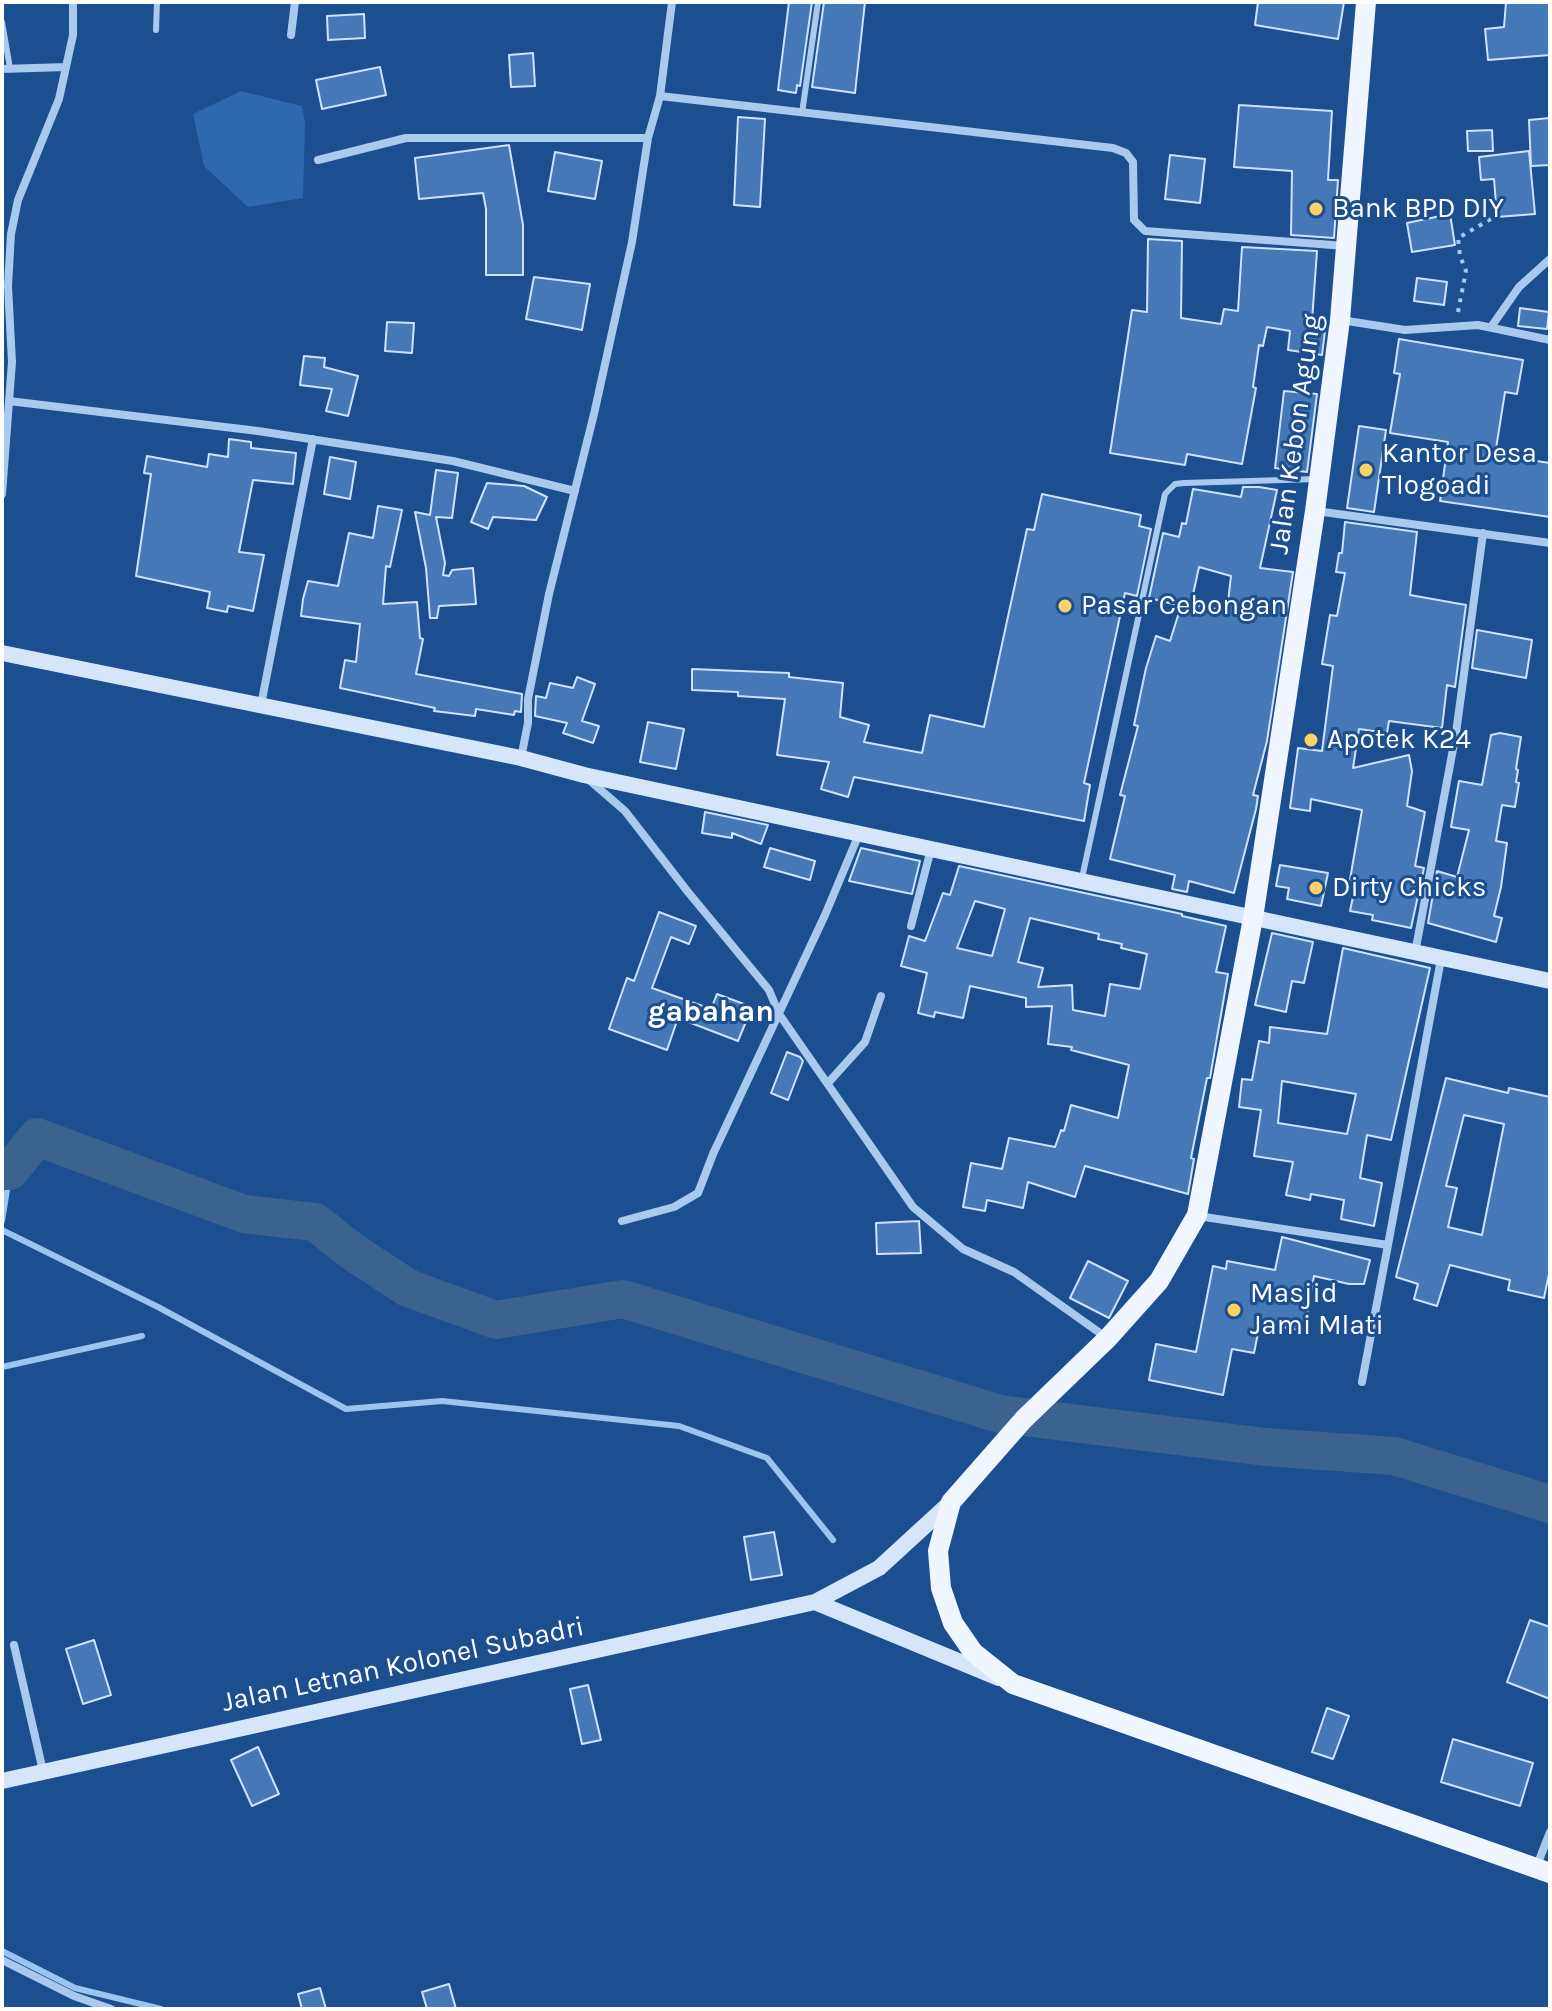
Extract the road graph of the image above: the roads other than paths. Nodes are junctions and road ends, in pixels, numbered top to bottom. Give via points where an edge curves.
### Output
1 (73, 2) edge
2 (157, 2) edge
3 (295, 2) edge
4 (672, 2) edge
5 (818, 2) edge
6 (1366, 2) edge
7 (2, 22) edge
8 (156, 30) dead end
9 (291, 35) dead end
10 (66, 67) junction
11 (6, 69) edge
12 (660, 96) junction
13 (802, 113) junction
14 (648, 138) junction
15 (318, 160) dead end
16 (1347, 247) junction
17 (1550, 259) edge
18 (1340, 320) junction
19 (1491, 327) junction
20 (1550, 340) edge
21 (9, 401) junction
22 (313, 439) junction
23 (1319, 479) junction
24 (575, 491) junction
25 (2, 494) edge
26 (1315, 511) junction
27 (1483, 533) junction
28 (1550, 543) edge
29 (2, 653) edge
30 (261, 706) junction
31 (521, 758) junction
32 (584, 775) junction
33 (859, 834) junction
34 (931, 849) junction
35 (1081, 881) junction
36 (1253, 918) junction
37 (911, 926) dead end
38 (1415, 953) junction
39 (1441, 959) junction
40 (1550, 981) edge
41 (881, 996) dead end
42 (779, 1014) junction
43 (828, 1083) junction
44 (1197, 1215) junction
45 (622, 1221) dead end
46 (1388, 1245) junction
47 (1108, 1338) junction
48 (1362, 1382) dead end
49 (951, 1502) junction
50 (815, 1602) junction
51 (14, 1645) dead end
52 (1013, 1684) junction
53 (43, 1772) junction
54 (2, 1781) edge
55 (1550, 1832) edge
56 (1543, 1871) edge
57 (2, 1960) edge
58 (111, 2009) edge

1 - 10 street
2 - 8 lane
3 - 9 street
4 - 12 street
5 - 13 lane
6 - 16 main road, Jalan Kebon Agung
7 - 11 lane
10 - 11 street
10 - 21 street via 11,234
12 - 13 street
12 - 14 street
13 - 16 street via 1113,148 1133,162 1134,220 1145,231
14 - 15 street via 406,138
14 - 24 street via 632,242
16 - 18 main road, Jalan Kebon Agung
17 - 19 street via 1519,287
18 - 19 street via 1405,330
18 - 23 main road, Jalan Kebon Agung
19 - 20 street
21 - 22 street
21 - 25 street
22 - 24 street via 453,461
22 - 30 street
23 - 26 main road, Jalan Kebon Agung
23 - 35 lane via 1184,483 1165,494
24 - 31 street via 549,594
26 - 27 street
26 - 36 main road, Jalan Kebon Agung
27 - 28 street
27 - 38 street via 1456,733
29 - 30 main road
30 - 31 main road
31 - 32 main road
32 - 33 main road
32 - 42 street via 625,811 769,990
33 - 34 main road
33 - 42 street
34 - 35 main road
34 - 37 street
35 - 36 main road
36 - 38 main road
36 - 44 main road, Jalan Kebon Agung
38 - 39 main road
39 - 40 main road
39 - 46 street
41 - 43 street via 865,1042
42 - 43 street
42 - 45 street via 698,1193 674,1207
43 - 47 street via 913,1207 963,1249 1014,1272
44 - 46 street
44 - 47 main road, Jalan Kebon Agung via 1159,1281
46 - 48 street
47 - 49 main road, Jalan Kebon Agung via 1024,1419
49 - 50 main road, Jalan Letnan Kolonel Subadri via 879,1568
49 - 52 main road via 938,1551 941,1588 953,1623 973,1652
50 - 52 main road
50 - 53 main road, Jalan Letnan Kolonel Subadri
51 - 53 street
52 - 56 main road
53 - 54 main road, Jalan Letnan Kolonel Subadri
55 - 56 street
57 - 58 street

